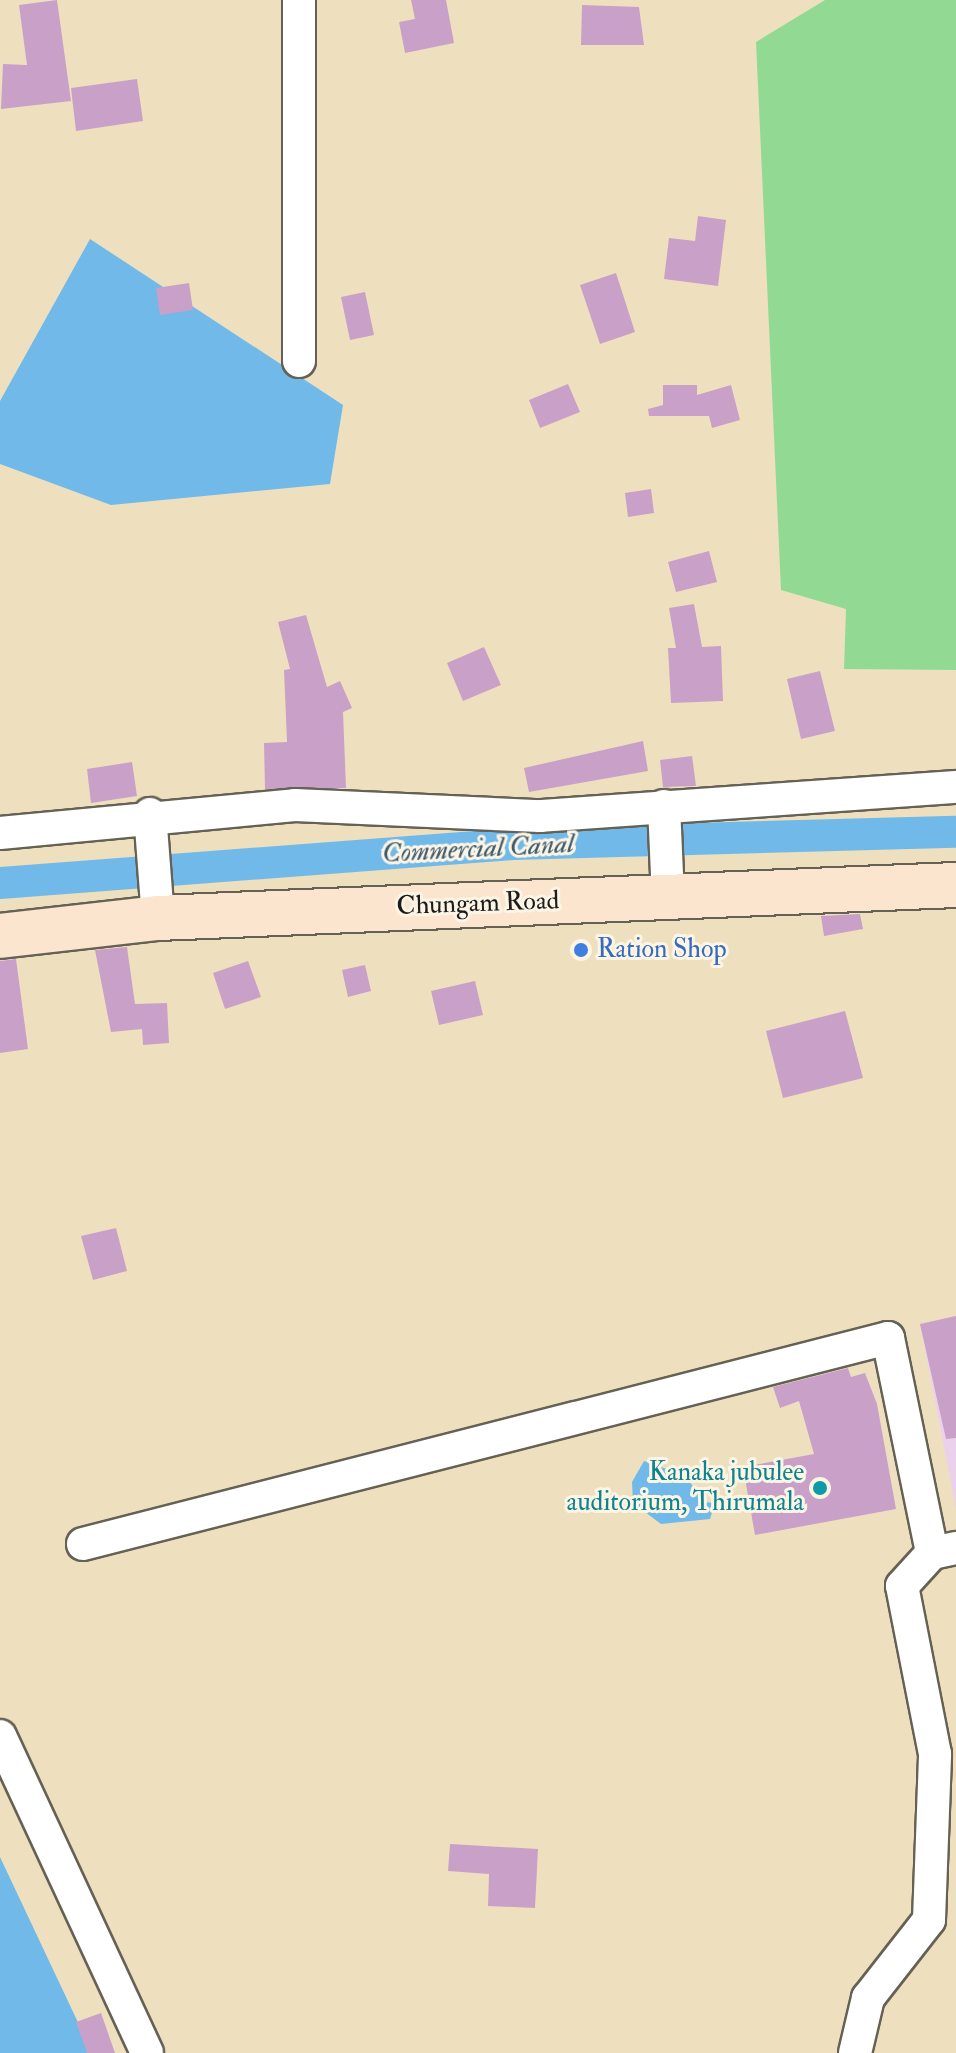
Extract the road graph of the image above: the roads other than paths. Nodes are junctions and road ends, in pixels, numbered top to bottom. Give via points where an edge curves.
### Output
1 (299, 0) edge
2 (299, 361) dead end
3 (956, 787) edge
4 (664, 806) junction
5 (150, 814) junction
6 (0, 833) edge
7 (956, 885) edge
8 (668, 896) junction
9 (158, 918) junction
10 (0, 936) edge
11 (83, 1544) dead end
12 (944, 1550) edge
13 (0, 1736) edge
14 (147, 2053) edge
15 (855, 2053) edge

1 - 2 street
3 - 4 street
4 - 5 street via 540,816 295,805
4 - 8 street
5 - 6 street
5 - 9 street
7 - 8 main road, Chungam Road
8 - 9 main road, Chungam Road
9 - 10 main road, Chungam Road
11 - 12 street via 888,1338
12 - 15 street via 908,1571 902,1586 935,1754 929,1920 868,1998
13 - 14 street

